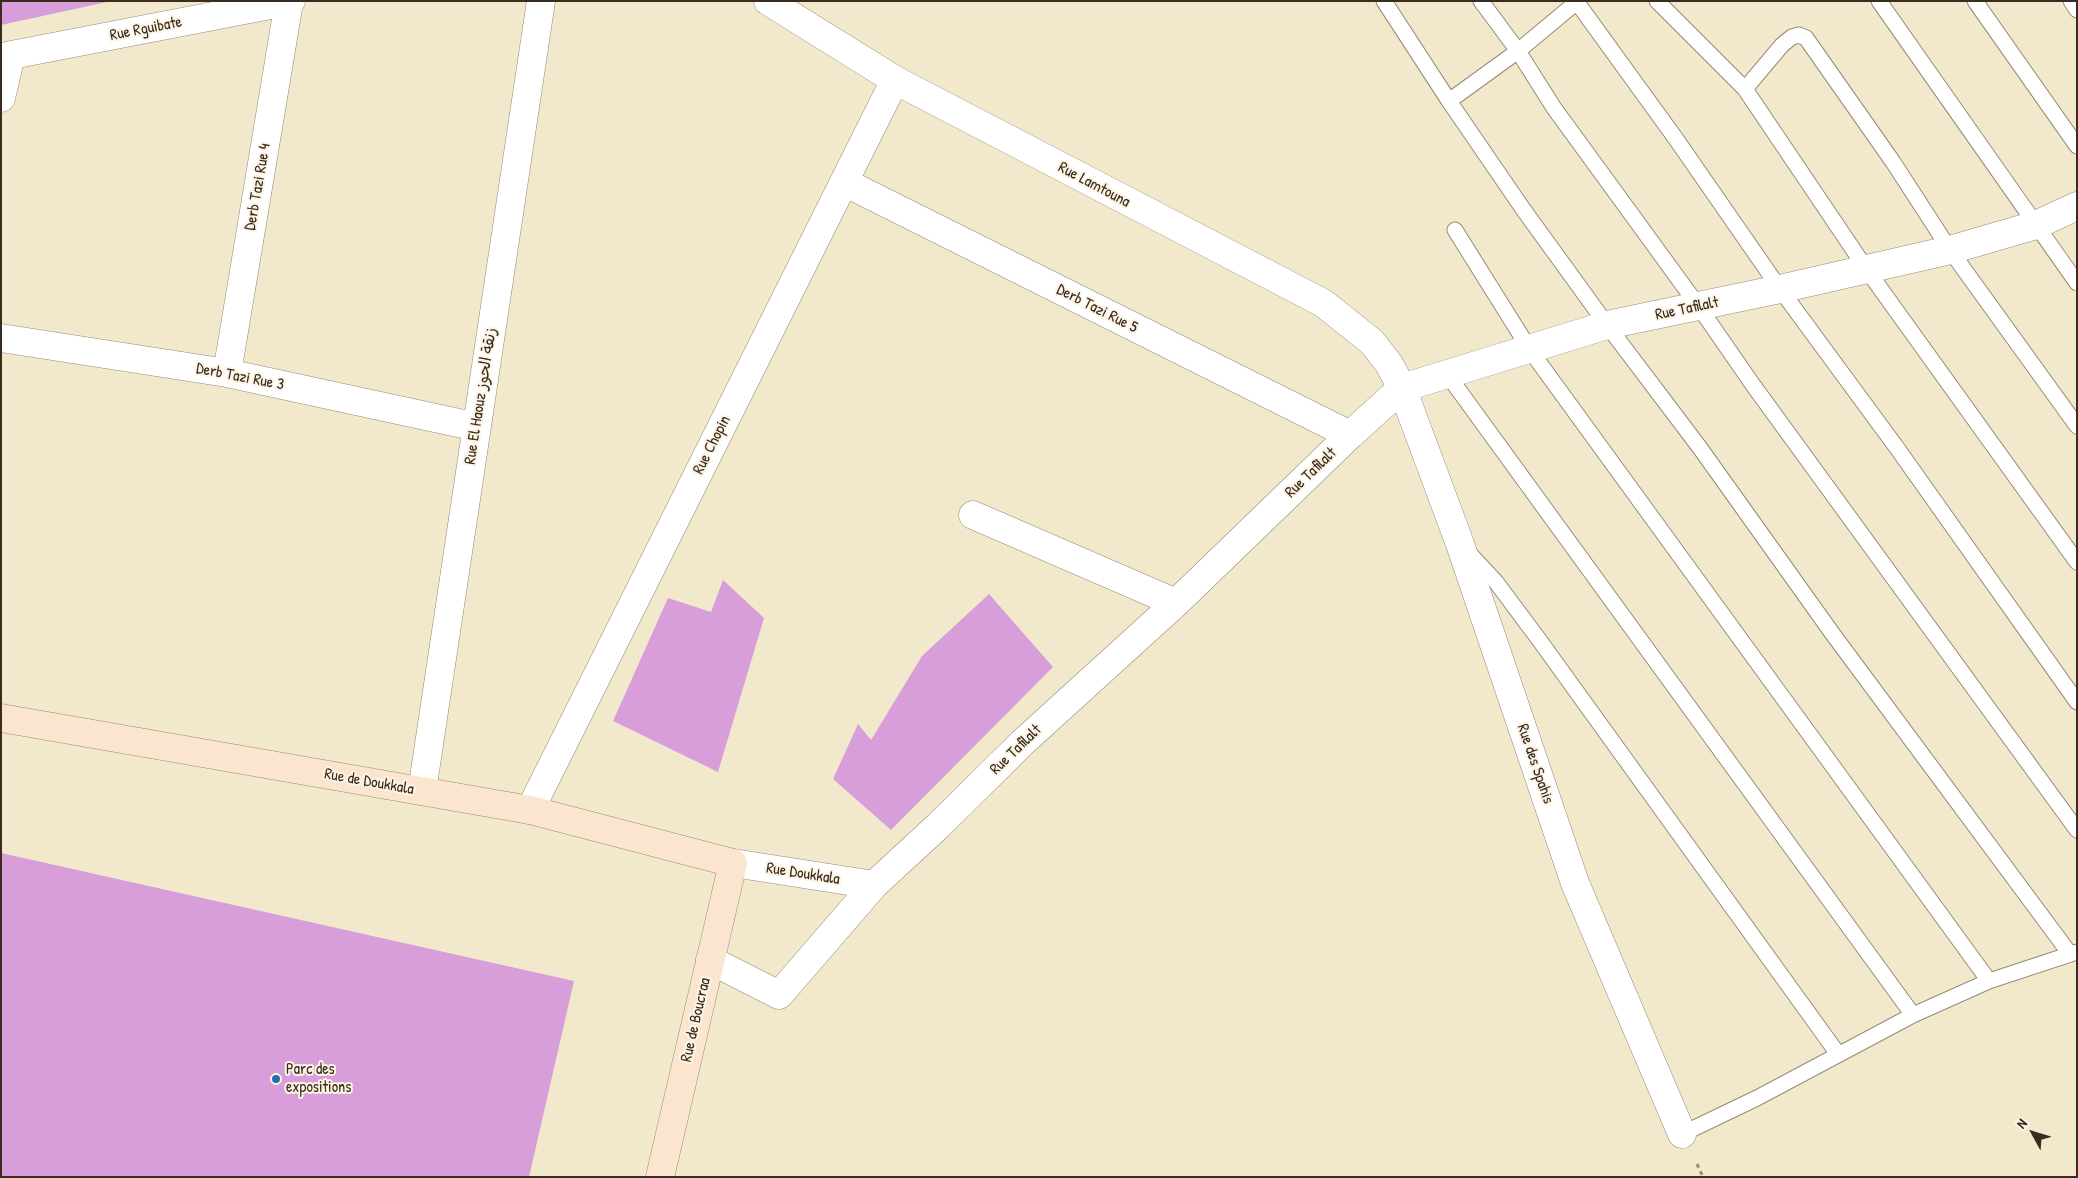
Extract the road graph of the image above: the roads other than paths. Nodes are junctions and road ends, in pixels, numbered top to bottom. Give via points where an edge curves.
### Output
1 (541, 1) edge
2 (768, 1) edge
3 (1384, 1) edge
4 (1481, 1) edge
5 (1657, 1) edge
6 (1879, 1) edge
7 (1975, 1) edge
8 (2071, 1) edge
9 (290, 2) edge
10 (1577, 2) edge
11 (2077, 10) edge
12 (1518, 51) junction
13 (6, 56) edge
14 (895, 80) junction
15 (1745, 89) junction
16 (1, 98) edge
17 (1448, 102) junction
18 (2077, 146) edge
19 (844, 182) junction
20 (2077, 206) edge
21 (2036, 225) junction
22 (1455, 230) dead end
23 (1950, 250) junction
24 (1866, 270) junction
25 (2077, 283) edge
26 (1780, 290) junction
27 (1699, 307) junction
28 (1607, 325) junction
29 (1, 338) edge
30 (1530, 350) junction
31 (227, 373) junction
32 (1448, 374) junction
33 (1402, 388) junction
34 (2077, 426) edge
35 (477, 427) junction
36 (1350, 435) junction
37 (973, 515) dead end
38 (1460, 544) junction
39 (2077, 562) edge
40 (1176, 603) junction
41 (2077, 702) edge
42 (1, 718) edge
43 (422, 791) junction
44 (530, 810) junction
45 (2077, 830) edge
46 (733, 863) junction
47 (874, 885) junction
48 (2073, 953) edge
49 (710, 960) junction
50 (1989, 981) junction
51 (1913, 1015) junction
52 (1838, 1054) junction
53 (1682, 1134) joint
54 (660, 1177) edge

1 - 35 street, Rue El Haouz زنقة الحوز
2 - 14 street, Rue Lamtouna
3 - 17 lane
4 - 12 lane
5 - 15 lane
6 - 21 lane
7 - 18 lane
8 - 11 lane
9 - 13 street, Rue Rguibate
9 - 31 street, Derb Tazi Rue 4
10 - 12 lane
10 - 26 lane
12 - 17 lane
12 - 27 lane via 1554,108
13 - 16 street
14 - 19 street, Rue Chopin
14 - 33 street, Rue Lamtouna via 1323,303 1372,342
15 - 23 lane via 1792,37 1806,38
15 - 24 lane
17 - 28 lane
19 - 36 street, Derb Tazi Rue 5
19 - 44 street, Rue Chopin
20 - 21 street, Rue Tafilalt
21 - 23 street, Rue Tafilalt
21 - 25 lane
22 - 30 lane
23 - 24 street, Rue Tafilalt
23 - 34 lane
24 - 26 street, Rue Tafilalt
24 - 39 lane
26 - 27 street, Rue Tafilalt
26 - 41 lane
27 - 28 street, Rue Tafilalt
27 - 45 lane
28 - 30 street, Rue Tafilalt
28 - 48 lane via 1700,448 1832,633
29 - 31 street, Derb Tazi Rue 3
30 - 32 street, Rue Tafilalt
30 - 50 lane
31 - 35 street, Derb Tazi Rue 3
32 - 33 street, Rue Tafilalt
32 - 51 lane
33 - 36 street, Rue Tafilalt
33 - 38 street, Rue des Spahis
35 - 43 street, Rue El Haouz زنقة الحوز
36 - 40 street, Rue Tafilalt
37 - 40 street
38 - 52 lane via 1496,582 1540,641
38 - 53 street, Rue des Spahis via 1575,883
40 - 47 street, Rue Tafilalt via 1022,743
42 - 43 street, Rue de Doukkala
43 - 44 street, Rue de Doukkala
44 - 46 street, Rue de Doukkala
46 - 47 street, Rue Doukkala
46 - 49 street, Rue de Boucraa
47 - 49 street, Rue Tafilalt via 779,995
48 - 50 lane
49 - 54 street, Rue de Boucraa
50 - 51 lane
51 - 52 lane
52 - 53 lane

